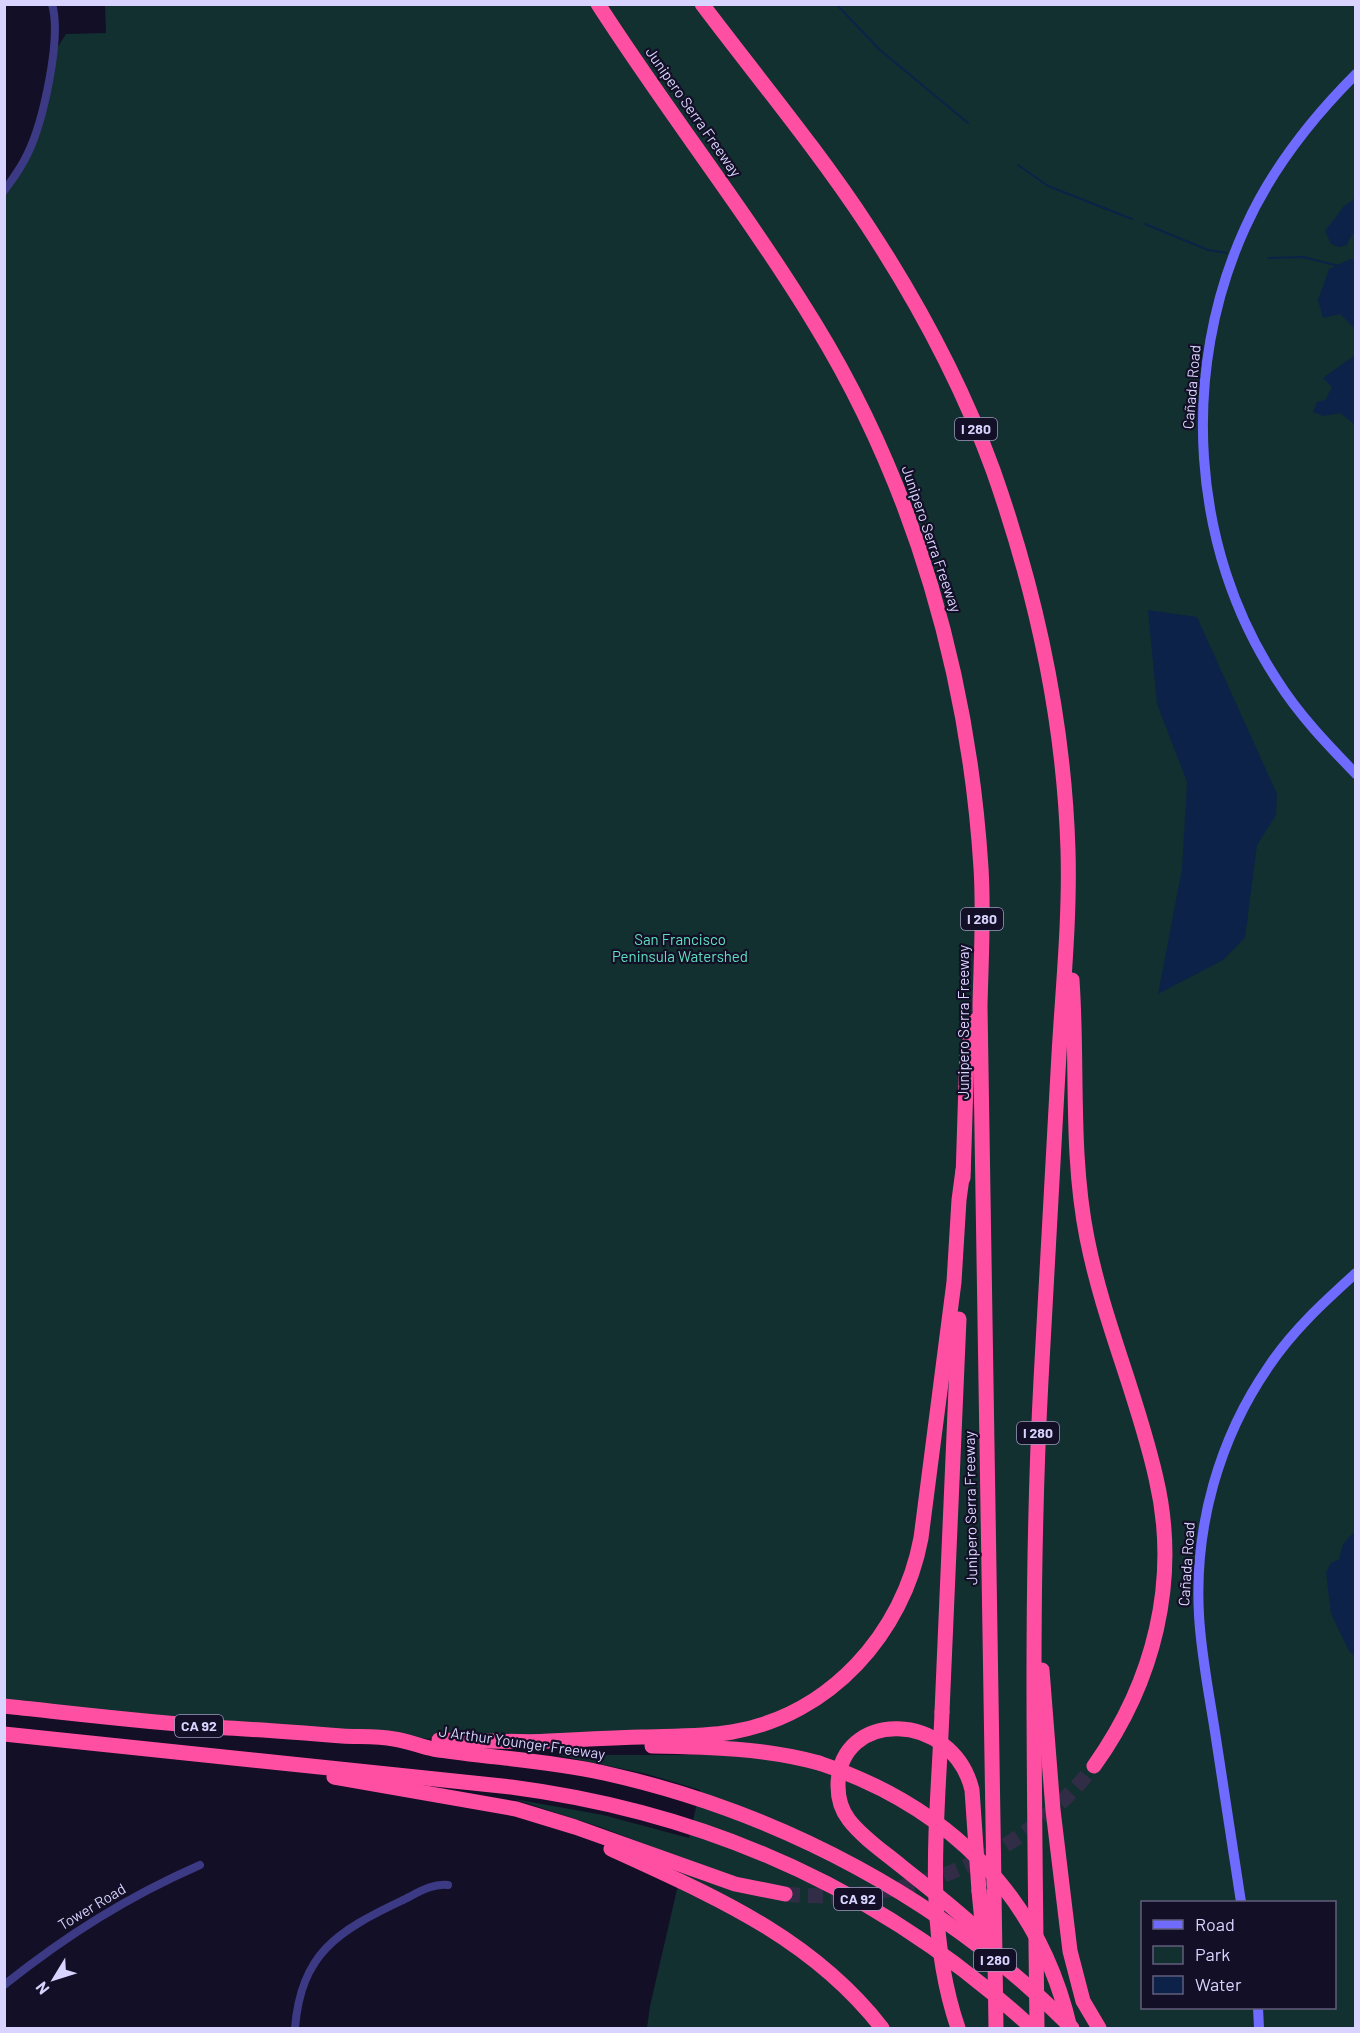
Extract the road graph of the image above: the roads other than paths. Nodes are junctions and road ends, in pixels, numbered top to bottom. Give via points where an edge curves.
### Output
1 (52, 4) edge
2 (598, 4) edge
3 (702, 4) edge
4 (1356, 74) edge
5 (4, 191) edge
6 (1356, 774) edge
7 (1068, 923) junction
8 (981, 1006) junction
9 (963, 1170) junction
10 (1356, 1273) edge
11 (1034, 1605) junction
12 (4, 1706) edge
13 (4, 1734) edge
14 (394, 1739) junction
15 (532, 1742) junction
16 (230, 1757) junction
17 (1094, 1766) tunnel mouth
18 (535, 1814) junction
19 (200, 1865) dead end
20 (448, 1885) dead end
21 (986, 1892) junction
22 (785, 1894) tunnel mouth
23 (1241, 1901) edge
24 (4, 1985) edge
25 (1258, 2009) edge
26 (1056, 2012) junction
27 (295, 2028) edge
28 (882, 2028) edge
29 (958, 2028) edge
30 (996, 2028) edge
31 (1035, 2028) edge
32 (1071, 2028) edge
33 (1099, 2028) edge
34 (1259, 2028) edge

1 - 5 street via 56,32 46,96 27,155
2 - 8 highway, Junipero Serra Freeway / I 280 via 816,326 877,442 902,502 940,619 969,758 981,871
3 - 7 highway, I 280 via 867,224 936,342 991,466 1027,581 1053,697 1066,810
4 - 6 main road, Cañada Road via 1289,151 1245,229 1214,321 1202,424 1210,510 1221,558 1241,614 1276,679 1298,710
7 - 11 highway, I 280 via 1039,1416
7 - 17 highway via 1075,1030 1076,1154 1082,1209 1094,1269 1156,1478 1165,1537 1163,1597 1150,1654 1129,1710
8 - 9 highway via 967,1051
8 - 21 highway, Junipero Serra Freeway / I 280
9 - 15 highway via 952,1300 920,1545 903,1599 875,1645 824,1693 753,1727 700,1735
9 - 29 highway, bridge via 936,1917 943,1976
10 - 23 main road, Cañada Road via 1301,1325 1254,1388 1220,1462 1204,1521 1199,1616
11 - 31 highway, I 280, bridge
11 - 33 highway via 1070,1951 1083,2001
12 - 14 highway, J Arthur Younger Freeway / CA 92
13 - 16 highway, CA 92
14 - 15 highway
14 - 26 highway, J Arthur Younger Freeway / CA 92 via 603,1772 695,1798 779,1829 864,1871 929,1911
15 - 32 highway, bridge via 745,1749 819,1763 877,1786 945,1828 979,1859 1010,1896 1040,1944
16 - 18 highway via 248,1765 479,1801
16 - 31 highway, CA 92 via 548,1792 622,1806 694,1827 781,1860 865,1903 942,1953
18 - 22 highway via 717,1879
18 - 28 highway via 762,1923 826,1970
19 - 24 street, Tower Road via 148,1889 77,1930
20 - 27 street via 434,1885 352,1926 332,1941 307,1975
21 - 26 highway via 972,1790 959,1760 940,1742 917,1731 888,1729 863,1739 847,1756 838,1778 840,1801 850,1821 974,1926 1030,1979
21 - 30 highway, Junipero Serra Freeway / I 280, bridge
25 - 34 main road
26 - 32 highway, J Arthur Younger Freeway / CA 92

